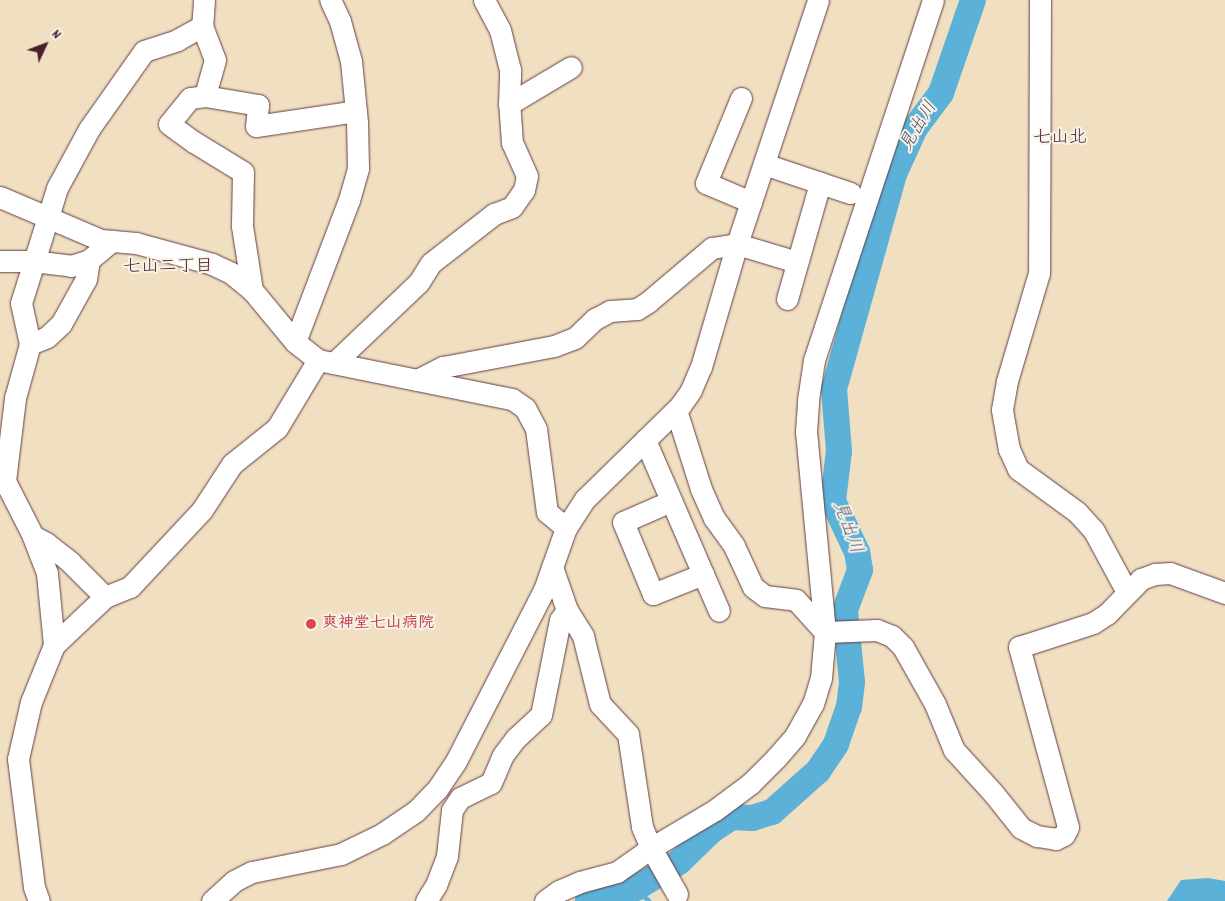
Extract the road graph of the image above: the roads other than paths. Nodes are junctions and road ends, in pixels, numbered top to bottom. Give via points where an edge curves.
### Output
1 (204, 0) edge
2 (330, 0) edge
3 (484, 0) edge
4 (818, 0) edge
5 (933, 0) edge
6 (1040, 0) edge
7 (202, 26) junction
8 (571, 67) dead end
9 (205, 96) junction
10 (741, 98) dead end
11 (509, 104) junction
12 (356, 111) junction
13 (764, 164) junction
14 (820, 183) junction
15 (850, 193) dead end
16 (0, 197) edge
17 (751, 202) junction
18 (46, 217) junction
19 (112, 241) junction
20 (737, 244) junction
21 (34, 260) junction
22 (89, 260) junction
23 (0, 261) edge
24 (797, 262) junction
25 (252, 290) junction
26 (787, 299) dead end
27 (296, 342) junction
28 (30, 344) junction
29 (326, 361) junction
30 (417, 380) junction
31 (676, 410) junction
32 (645, 440) junction
33 (671, 501) junction
34 (566, 528) junction
35 (32, 536) junction
36 (552, 567) junction
37 (703, 574) junction
38 (1127, 592) junction
39 (1225, 593) edge
40 (105, 596) junction
41 (567, 610) junction
42 (719, 611) dead end
43 (825, 632) junction
44 (54, 645) junction
45 (438, 788) junction
46 (457, 803) junction
47 (651, 848) junction
48 (677, 894) dead end
49 (39, 901) edge
50 (212, 901) edge
51 (426, 901) edge
52 (544, 901) edge

1 - 7 street
2 - 12 street via 340,21 351,61
3 - 11 street via 500,30 510,70
4 - 13 street
5 - 43 street via 813,368 806,432
6 - 38 street via 1040,273 1007,381 1002,410 1009,449 1018,469 1077,512 1094,531
7 - 9 street via 215,60
7 - 18 street via 177,40 144,52 89,129 57,188
8 - 11 street
9 - 12 street via 258,105 256,126
9 - 25 street via 190,98 169,124 243,172 242,226
10 - 17 street via 706,183
11 - 29 street via 512,143 527,176 524,190 512,207 494,214 431,263 419,282
12 - 27 street via 358,168
13 - 14 street
13 - 17 street
14 - 15 street
14 - 24 street
16 - 18 street
17 - 20 street
18 - 19 street via 101,240
18 - 21 street
19 - 22 street
19 - 25 street via 136,243 212,264 231,273
20 - 24 street
20 - 30 street via 712,248 636,310 610,311 595,319 575,338 554,346 443,367
20 - 31 street via 701,367 691,390
21 - 22 street via 71,266
21 - 23 street
21 - 28 street via 21,302
22 - 28 street via 86,279 61,324 46,338
24 - 26 street
25 - 27 street
27 - 29 street
28 - 35 street via 15,398 5,481
29 - 30 street
29 - 40 street via 277,428 232,464 202,510 130,587
30 - 34 street via 512,399 525,408 536,429 547,512
31 - 32 street
31 - 43 street via 701,489 753,587 765,596 796,600
32 - 33 street
32 - 34 street via 585,499
33 - 37 street
33 - 37 street via 623,522 654,594
34 - 36 street
35 - 40 street via 70,562
35 - 44 street via 47,573
36 - 41 street
36 - 45 street via 544,590 456,761
37 - 42 street
38 - 39 street via 1141,579 1170,573
38 - 43 street via 1107,614 1093,623 1019,647 1067,815 1068,827 1064,835 1056,839 1037,836 1021,828 954,750 935,704 903,647 892,636 872,631
40 - 44 street
41 - 46 street via 560,620 556,636 541,715 503,755 491,783 460,798
41 - 47 street via 583,636 600,704 628,734 642,827
43 - 47 street via 821,678 813,704 795,736 750,784 715,810
44 - 49 street via 31,702 18,759 33,878
45 - 46 street
45 - 50 street via 416,811 382,834 341,854 252,872 234,881
46 - 51 street via 452,810 447,856
47 - 48 street
47 - 52 street via 617,872 580,882

